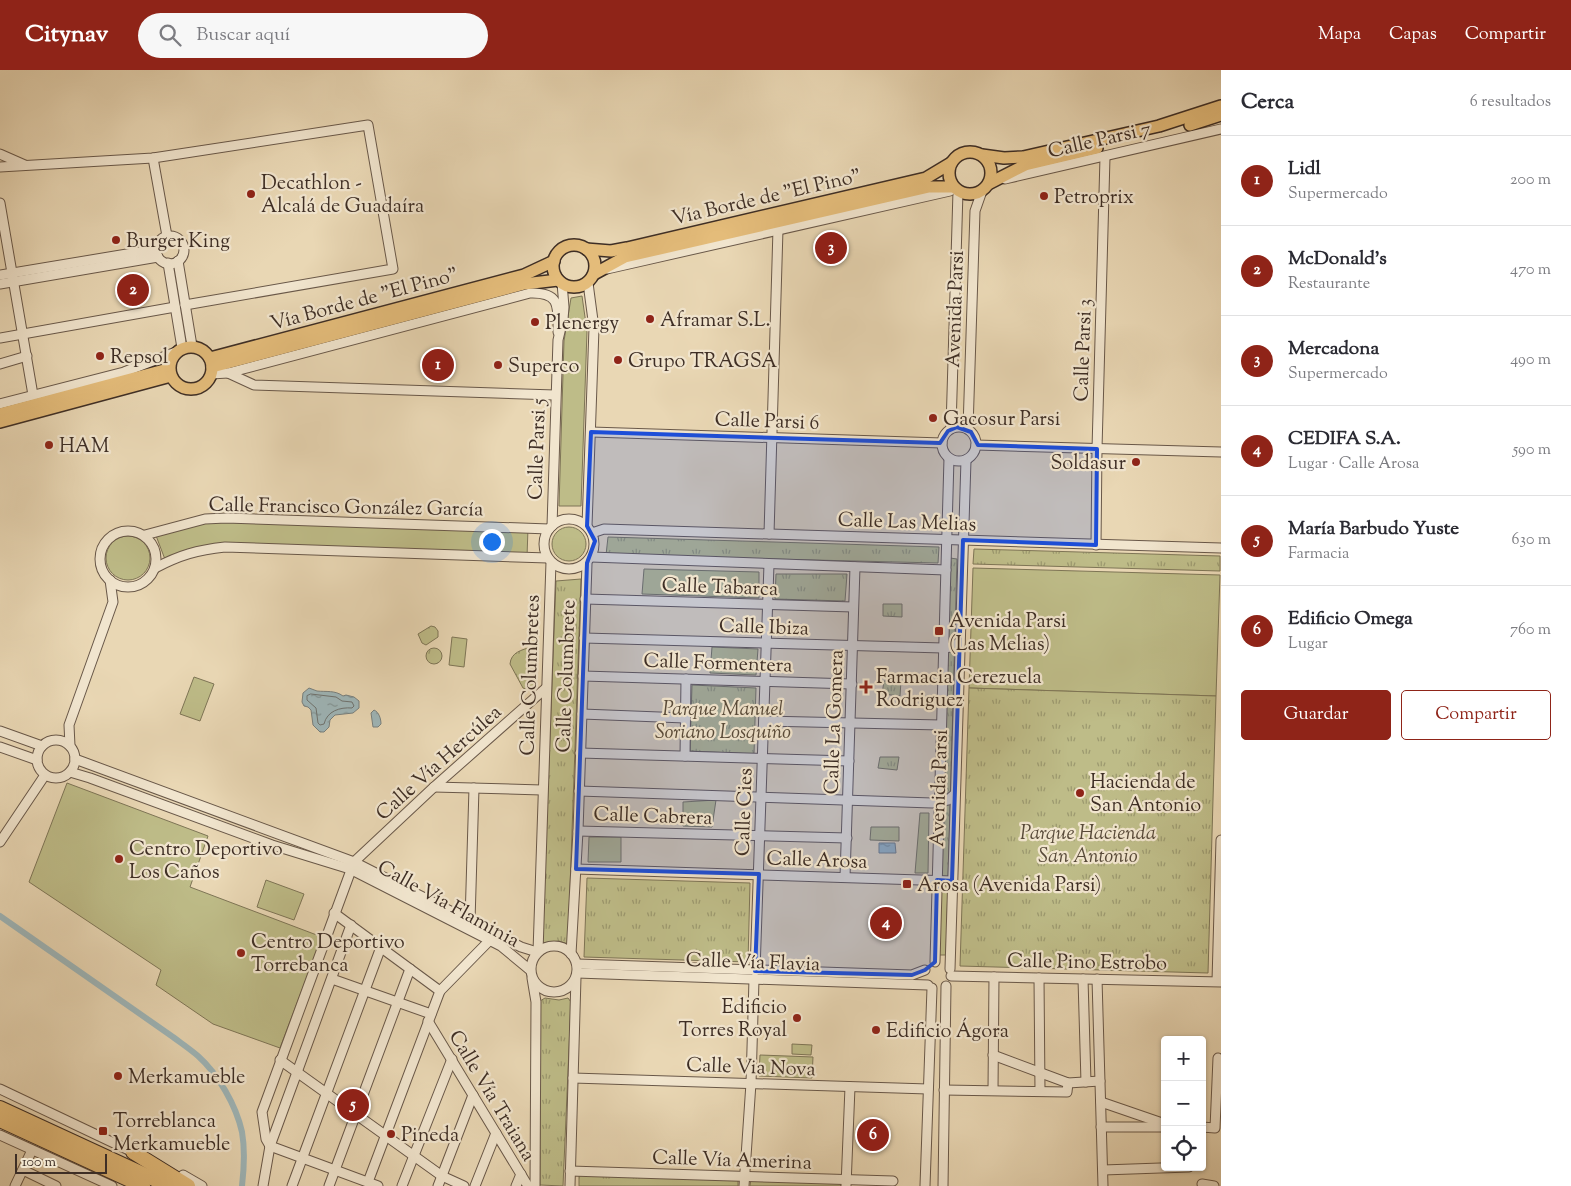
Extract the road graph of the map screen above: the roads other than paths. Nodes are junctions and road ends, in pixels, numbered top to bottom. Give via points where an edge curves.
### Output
1 (1221, 106) edge
2 (1221, 115) edge
3 (1221, 129) edge
4 (0, 154) edge
5 (982, 155) junction
6 (1105, 156) junction
7 (153, 158) junction
8 (951, 163) junction
9 (26, 165) junction
10 (0, 167) edge
11 (986, 187) junction
12 (956, 189) junction
13 (0, 203) edge
14 (778, 229) junction
15 (167, 236) junction
16 (586, 249) junction
17 (158, 253) junction
18 (178, 261) junction
19 (554, 261) junction
20 (168, 263) junction
21 (0, 275) edge
22 (594, 276) junction
23 (13, 277) junction
24 (560, 282) junction
25 (0, 284) edge
26 (185, 305) junction
27 (175, 307) junction
28 (558, 332) junction
29 (23, 334) junction
30 (0, 338) edge
31 (183, 349) junction
32 (27, 356) junction
33 (0, 364) edge
34 (211, 366) junction
35 (170, 372) junction
36 (228, 373) junction
37 (38, 394) junction
38 (555, 395) junction
39 (0, 404) edge
40 (0, 414) edge
41 (0, 422) edge
42 (951, 428) junction
43 (968, 429) junction
44 (591, 432) junction
45 (772, 437) junction
46 (942, 443) junction
47 (976, 445) junction
48 (1097, 449) junction
49 (1221, 452) edge
50 (949, 458) junction
51 (966, 460) junction
52 (550, 528) junction
53 (590, 530) junction
54 (769, 534) junction
55 (145, 535) junction
56 (947, 540) junction
57 (963, 540) junction
58 (1096, 546) junction
59 (1221, 548) edge
60 (550, 560) junction
61 (589, 560) junction
62 (768, 564) junction
63 (855, 567) junction
64 (155, 568) junction
65 (946, 570) junction
66 (110, 580) junction
67 (128, 587) junction
68 (586, 599) junction
69 (113, 602) junction
70 (767, 605) junction
71 (854, 607) junction
72 (584, 638) junction
73 (960, 642) junction
74 (766, 643) junction
75 (853, 646) junction
76 (944, 648) junction
77 (583, 676) junction
78 (686, 679) junction
79 (765, 681) junction
80 (852, 684) junction
81 (546, 688) junction
82 (582, 714) junction
83 (685, 718) junction
84 (764, 721) junction
85 (850, 723) junction
86 (942, 725) junction
87 (69, 726) junction
88 (0, 731) edge
89 (55, 740) junction
90 (42, 746) junction
91 (70, 746) junction
92 (0, 747) edge
93 (580, 753) junction
94 (685, 756) junction
95 (75, 758) junction
96 (762, 758) junction
97 (37, 760) junction
98 (849, 761) junction
99 (70, 772) junction
100 (45, 775) junction
101 (434, 787) junction
102 (474, 788) junction
103 (542, 790) junction
104 (579, 791) junction
105 (955, 794) junction
106 (761, 797) junction
107 (848, 800) junction
108 (939, 802) junction
109 (578, 831) junction
110 (760, 836) junction
111 (846, 838) junction
112 (1221, 840) edge
113 (0, 842) edge
114 (352, 866) junction
115 (576, 869) junction
116 (758, 874) junction
117 (845, 877) junction
118 (937, 880) junction
119 (952, 880) junction
120 (334, 913) junction
121 (470, 921) junction
122 (351, 926) junction
123 (489, 941) junction
124 (381, 947) junction
125 (537, 952) junction
126 (571, 954) junction
127 (935, 962) junction
128 (410, 969) junction
129 (925, 970) junction
130 (576, 972) junction
131 (951, 972) junction
132 (531, 974) junction
133 (755, 975) junction
134 (994, 977) junction
135 (1039, 978) junction
136 (332, 979) junction
137 (1083, 979) junction
138 (1097, 979) junction
139 (1219, 982) edge
140 (946, 986) junction
141 (930, 987) junction
142 (365, 991) junction
143 (440, 991) junction
144 (398, 1002) junction
145 (430, 1018) junction
146 (994, 1054) junction
147 (1218, 1058) dead end
148 (452, 1059) junction
149 (280, 1060) junction
150 (297, 1072) junction
151 (1040, 1072) junction
152 (573, 1078) junction
153 (1100, 1081) junction
154 (1086, 1082) junction
155 (1068, 1083) junction
156 (751, 1084) junction
157 (850, 1086) junction
158 (928, 1089) junction
159 (0, 1090) edge
160 (944, 1090) junction
161 (993, 1090) junction
162 (1040, 1091) junction
163 (327, 1094) junction
164 (473, 1095) junction
165 (1101, 1102) junction
166 (0, 1108) edge
167 (356, 1114) junction
168 (0, 1120) edge
169 (1161, 1124) edge
170 (1161, 1125) edge
171 (1101, 1127) junction
172 (1206, 1127) edge
173 (496, 1133) junction
174 (385, 1136) junction
175 (1, 1137) edge
176 (270, 1146) junction
177 (32, 1150) junction
178 (133, 1152) junction
179 (414, 1156) junction
180 (303, 1158) junction
181 (1161, 1168) edge
182 (22, 1170) junction
183 (336, 1170) junction
184 (1102, 1170) junction
185 (570, 1171) junction
186 (521, 1174) junction
187 (442, 1176) junction
188 (744, 1181) edge
189 (894, 1181) dead end
190 (368, 1182) junction
191 (846, 1183) edge
192 (138, 1184) edge
193 (1202, 1184) dead end
194 (15, 1186) edge
195 (56, 1186) edge
196 (112, 1186) edge
197 (169, 1186) edge
198 (188, 1186) edge
199 (202, 1186) edge
200 (263, 1186) edge
201 (292, 1186) edge
202 (329, 1186) edge
203 (378, 1186) edge
204 (402, 1186) edge
205 (438, 1186) edge
206 (464, 1186) edge
207 (475, 1186) edge
208 (516, 1186) edge
209 (528, 1186) edge
210 (535, 1186) edge
211 (570, 1186) edge
212 (925, 1186) edge
213 (943, 1186) edge
214 (1103, 1186) edge
215 (1214, 1186) edge

1 - 5 main road via 1160,126 1023,157
2 - 11 main road via 1025,165
3 - 6 street, Calle Parsi 7
4 - 9 street
5 - 8 main road via 969,152
5 - 11 main road via 992,171
6 - 11 street, Calle Parsi 7 via 1009,177
6 - 48 street, Calle Parsi 3
7 - 9 street
7 - 15 street
7 - 26 street via 368,125 393,269
8 - 12 main road via 949,175
8 - 16 main road, Vía Borde de "El Pino" via 926,178 627,248 611,251
9 - 10 street
11 - 12 main road via 970,195
11 - 43 street, Avenida Parsi via 975,211
12 - 14 street
12 - 22 main road, Vía Borde de "El Pino" via 929,187 625,257
12 - 42 street, Avenida Parsi
13 - 23 street
14 - 22 street
14 - 45 street
15 - 17 street via 160,241
15 - 18 street via 176,237 183,244 184,251
16 - 19 main road via 567,247
16 - 22 main road via 594,260
17 - 20 street
17 - 23 street
18 - 20 street
18 - 26 street
19 - 24 main road via 553,267
19 - 34 main road, Vía Borde de "El Pino" via 524,275
20 - 27 street
21 - 23 street
22 - 24 main road via 575,287
22 - 44 street
23 - 25 street
23 - 29 street
24 - 28 street, Calle Parsi 5 via 564,307
24 - 34 main road, Vía Borde de "El Pino" via 524,284
26 - 31 street
27 - 29 street
27 - 31 street
28 - 36 street via 558,308 553,298 542,293 530,293
28 - 38 street, Calle Parsi 5
29 - 30 street
29 - 32 street
31 - 34 main road via 202,350
31 - 35 main road via 172,357
31 - 37 street via 124,372
32 - 33 street
32 - 37 street
34 - 35 main road via 203,385 189,389 178,384
34 - 36 street
35 - 40 main road
35 - 41 main road
36 - 38 street via 254,384
37 - 39 street
38 - 52 street, Calle Parsi 5
42 - 43 street
42 - 46 street via 944,434
43 - 47 street
44 - 45 street, Calle Parsi 6
44 - 53 street
45 - 46 street, Calle Parsi 6
45 - 54 street
46 - 50 street
47 - 48 street
47 - 51 street
48 - 49 street
48 - 58 street, Calle Parsi 3
50 - 51 street
50 - 56 street, Avenida Parsi
51 - 57 street, Avenida Parsi
52 - 53 street via 567,519 581,522
52 - 55 street, Calle Francisco González García via 226,518 205,519
52 - 60 street via 544,544
53 - 54 street, Calle Las Melias
53 - 61 street via 595,541
54 - 56 street, Calle Las Melias
55 - 64 street via 156,550
55 - 66 street via 128,530 111,536 104,543 100,560
56 - 57 street, Calle Las Melias
56 - 65 street, Avenida Parsi
57 - 58 street, Calle Las Melias
57 - 73 street, Avenida Parsi
58 - 59 street, Calle Las Melias
60 - 61 street via 565,569
60 - 64 street via 224,547 178,556
60 - 81 street, Calle Columbretes
61 - 62 street
61 - 68 street, Calle Columbrete
62 - 63 street
62 - 70 street, Calle Cies
63 - 65 street
63 - 71 street, Calle La Gomera
64 - 67 street via 143,583
65 - 76 street, Avenida Parsi
66 - 67 street
66 - 69 street
67 - 69 street
68 - 70 street, Calle Tabarca
68 - 72 street, Calle Columbrete
69 - 87 street
70 - 71 street, Calle Tabarca
70 - 74 street, Calle Cies
71 - 75 street, Calle La Gomera
72 - 74 street, Calle Ibiza
72 - 77 street, Calle Columbrete
73 - 76 street
73 - 105 street, Avenida Parsi
74 - 75 street, Calle Ibiza
74 - 79 street, Calle Cies
75 - 76 street, Calle Ibiza
75 - 80 street, Calle La Gomera
76 - 86 street, Avenida Parsi
77 - 78 street, Calle Formentera
77 - 82 street, Calle Columbrete
78 - 79 street, Calle Formentera
78 - 83 street
79 - 80 street, Calle Formentera
79 - 84 street, Calle Cies
80 - 85 street, Calle La Gomera
81 - 101 street, Calle Vía Hercúlea
81 - 103 street, Calle Columbretes
82 - 83 street
82 - 93 street, Calle Columbrete
83 - 94 street
84 - 85 street
84 - 96 street, Calle Cies
85 - 86 street
85 - 98 street, Calle La Gomera
86 - 108 street, Avenida Parsi
87 - 89 street
87 - 91 street
88 - 90 street
89 - 90 street
89 - 91 street
90 - 97 street
91 - 95 street
92 - 97 street
93 - 94 street
93 - 104 street, Calle Columbrete
94 - 96 street
95 - 99 street
95 - 114 street
96 - 98 street
96 - 106 street, Calle Cies
97 - 100 street
98 - 107 street, Calle La Gomera
99 - 100 street via 61,778
99 - 114 street via 272,845
100 - 113 street
101 - 102 street
101 - 114 street, Calle Vía Hercúlea
102 - 103 street
102 - 121 street
103 - 125 street, Calle Columbretes
104 - 106 street
104 - 109 street, Calle Columbrete
105 - 108 street
105 - 119 street, Avenida Parsi
106 - 107 street
106 - 110 street, Calle Cies
107 - 108 street
107 - 111 street, Calle La Gomera
108 - 118 street, Avenida Parsi
109 - 110 street, Calle Cabrera
109 - 115 street, Calle Columbrete
110 - 111 street, Calle Cabrera
110 - 116 street, Calle Cies
111 - 117 street, Calle La Gomera
112 - 139 street
114 - 120 street
114 - 121 street, Calle Vía Flaminia
114 - 123 street, Calle Vía Flaminia
115 - 116 street, Calle Arosa
115 - 126 street, Calle Columbrete
116 - 117 street, Calle Arosa
116 - 133 street, Calle Cies
117 - 118 street, Calle Arosa
118 - 119 street, Calle Arosa
118 - 127 street, Avenida Parsi
119 - 131 street, Avenida Parsi
120 - 122 street
120 - 149 street
121 - 125 street, Calle Vía Flaminia
122 - 124 street
122 - 136 street
123 - 132 street, Calle Vía Flaminia via 501,946
123 - 143 street
124 - 128 street
124 - 142 street
125 - 126 street via 558,946
125 - 132 street via 532,960
126 - 130 street
127 - 129 street
127 - 131 street via 943,963
128 - 143 street
128 - 144 street
129 - 133 street, Calle Vía Flavia via 912,976
129 - 141 street via 924,978
130 - 132 street via 568,988 554,993 541,989
130 - 133 street, Calle Vía Flavia
130 - 152 street
131 - 134 street, Calle Pino Estrobo
131 - 140 street
132 - 210 street via 536,1002
133 - 141 street, Calle Vía Flavia
133 - 156 street, Calle Cies
134 - 135 street, Calle Pino Estrobo
134 - 146 street
135 - 137 street, Calle Pino Estrobo
135 - 151 street
136 - 142 street
136 - 150 street
137 - 138 street, Calle Pino Estrobo
137 - 154 street
138 - 139 street, Calle Pino Estrobo
138 - 153 street
140 - 141 street via 939,989
140 - 160 street
141 - 158 street
142 - 144 street
142 - 163 street
143 - 145 street
144 - 145 street
144 - 167 street
145 - 148 street, Calle Vía Traiana
145 - 174 street
146 - 151 street
146 - 161 street
147 - 172 street via 1215,1128
148 - 164 street, Calle Vía Traiana
148 - 179 street
149 - 150 street
149 - 176 street via 262,1112
150 - 163 street
150 - 176 street
151 - 155 street
151 - 162 street
152 - 156 street, Calle Via Nova
152 - 185 street
153 - 154 street
153 - 165 street
154 - 155 street
155 - 162 street via 1067,1092
156 - 157 street, Calle Via Nova
156 - 188 street, Calle Cies
157 - 158 street, Calle Via Nova
157 - 191 street
158 - 212 street
159 - 178 street
160 - 161 street
160 - 213 street
161 - 162 street
163 - 167 street
163 - 180 street
164 - 173 street, Calle Vía Traiana
164 - 187 street
165 - 169 street
165 - 171 street
166 - 197 highway
167 - 174 street
167 - 183 street
168 - 192 highway
170 - 171 street
171 - 184 street
173 - 186 street, Calle Vía Traiana
173 - 207 street
174 - 179 street
174 - 190 street
175 - 177 street
176 - 180 street
176 - 200 street
177 - 182 street
177 - 196 street
178 - 198 highway
178 - 199 street
179 - 187 street
179 - 204 street
180 - 183 street
180 - 201 street
181 - 184 street
182 - 194 street
182 - 195 street
183 - 190 street
183 - 202 street
184 - 214 street
185 - 188 street, Calle Vía Amerina
185 - 211 street
186 - 208 street
186 - 209 street, Calle Vía Traiana
187 - 205 street
187 - 206 street
188 - 191 street, Calle Vía Amerina
189 - 191 street, Calle Vía Amerina
190 - 203 street
193 - 215 street

